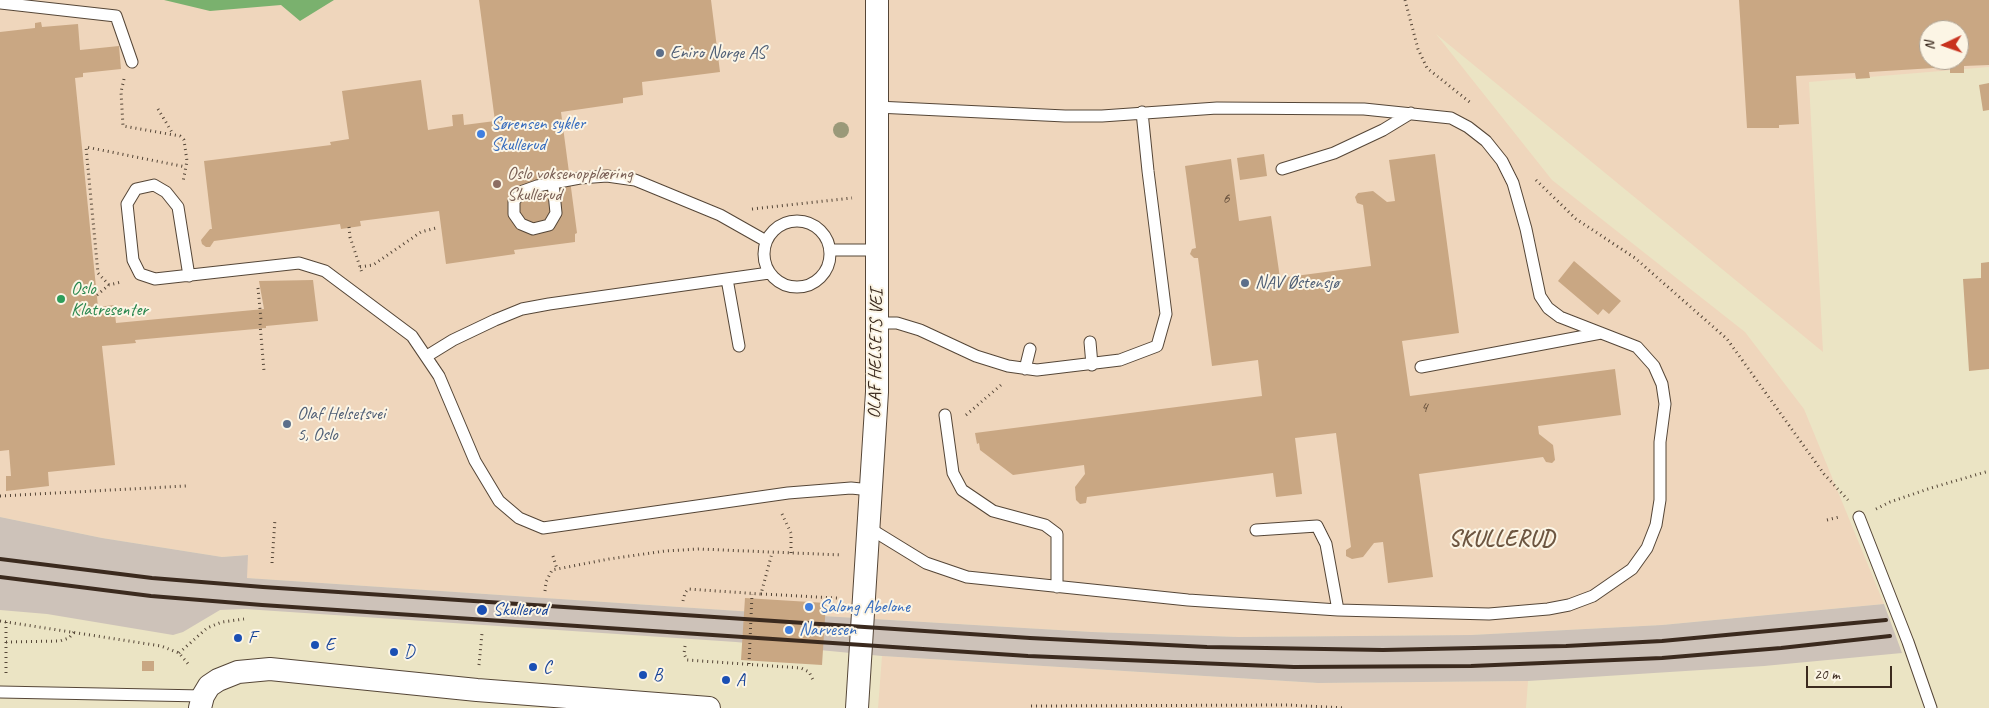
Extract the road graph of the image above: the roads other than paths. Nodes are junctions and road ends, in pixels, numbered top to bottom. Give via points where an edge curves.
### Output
1 (877, 0) edge
2 (0, 3) edge
3 (132, 62) dead end
4 (878, 108) junction
5 (1142, 112) junction
6 (1411, 113) junction
7 (1282, 169) dead end
8 (553, 183) junction
9 (766, 241) junction
10 (830, 250) junction
11 (878, 250) junction
12 (769, 273) junction
13 (189, 276) junction
14 (727, 279) junction
15 (878, 322) junction
16 (1601, 333) junction
17 (1090, 342) dead end
18 (739, 346) dead end
19 (1030, 349) dead end
20 (427, 356) junction
21 (1092, 364) junction
22 (1421, 367) dead end
23 (1025, 369) junction
24 (944, 415) dead end
25 (871, 490) junction
26 (1859, 518) road end
27 (869, 528) junction
28 (1256, 530) dead end
29 (1057, 587) junction
30 (1338, 610) junction
31 (3, 692) edge
32 (201, 702) edge
33 (683, 707) edge
34 (709, 708) edge
35 (857, 708) edge
36 (1931, 708) edge

1 - 4 street, OLAF HELSETS VEI
2 - 3 lane via 116,16
4 - 5 lane via 1065,116
4 - 11 street, OLAF HELSETS VEI
5 - 6 lane via 1217,108 1364,108
5 - 21 lane via 1166,314 1157,346 1120,360
6 - 7 lane via 1334,153
6 - 16 lane via 1451,118 1486,141 1502,161 1513,183 1540,296 1560,317
8 - 8 lane via 523,191 514,201 514,214 521,224 534,229 549,225 556,212
8 - 9 lane via 607,176 635,180 720,215
9 - 10 lane via 778,226 797,221 815,226
9 - 12 lane via 763,252
10 - 11 lane
10 - 12 lane via 825,272 808,286 786,286
11 - 15 street, OLAF HELSETS VEI
12 - 14 lane
13 - 13 lane via 155,280 140,274 133,260 127,204 136,189 154,185 166,192 178,207
13 - 20 lane via 299,262 314,266 412,336
14 - 18 lane
14 - 20 lane via 522,309 453,340
15 - 23 lane via 897,322 976,356
15 - 25 street, OLAF HELSETS VEI
16 - 22 lane
16 - 30 lane via 1637,347 1654,366 1662,384 1660,500 1656,526 1647,548 1632,569 1593,596 1548,609 1488,614
17 - 21 lane
19 - 23 lane
20 - 25 lane via 499,502 519,518 543,528 773,495 851,488
21 - 23 lane
24 - 29 lane via 953,473 962,490 993,511 1046,525 1057,534
25 - 27 street, OLAF HELSETS VEI
26 - 36 lane
27 - 29 lane via 926,563 966,577
27 - 35 street, OLAF HELSETS VEI
28 - 30 lane via 1317,526 1326,544
29 - 30 lane
31 - 32 lane
32 - 33 street via 209,686 228,675 270,669
33 - 34 street

